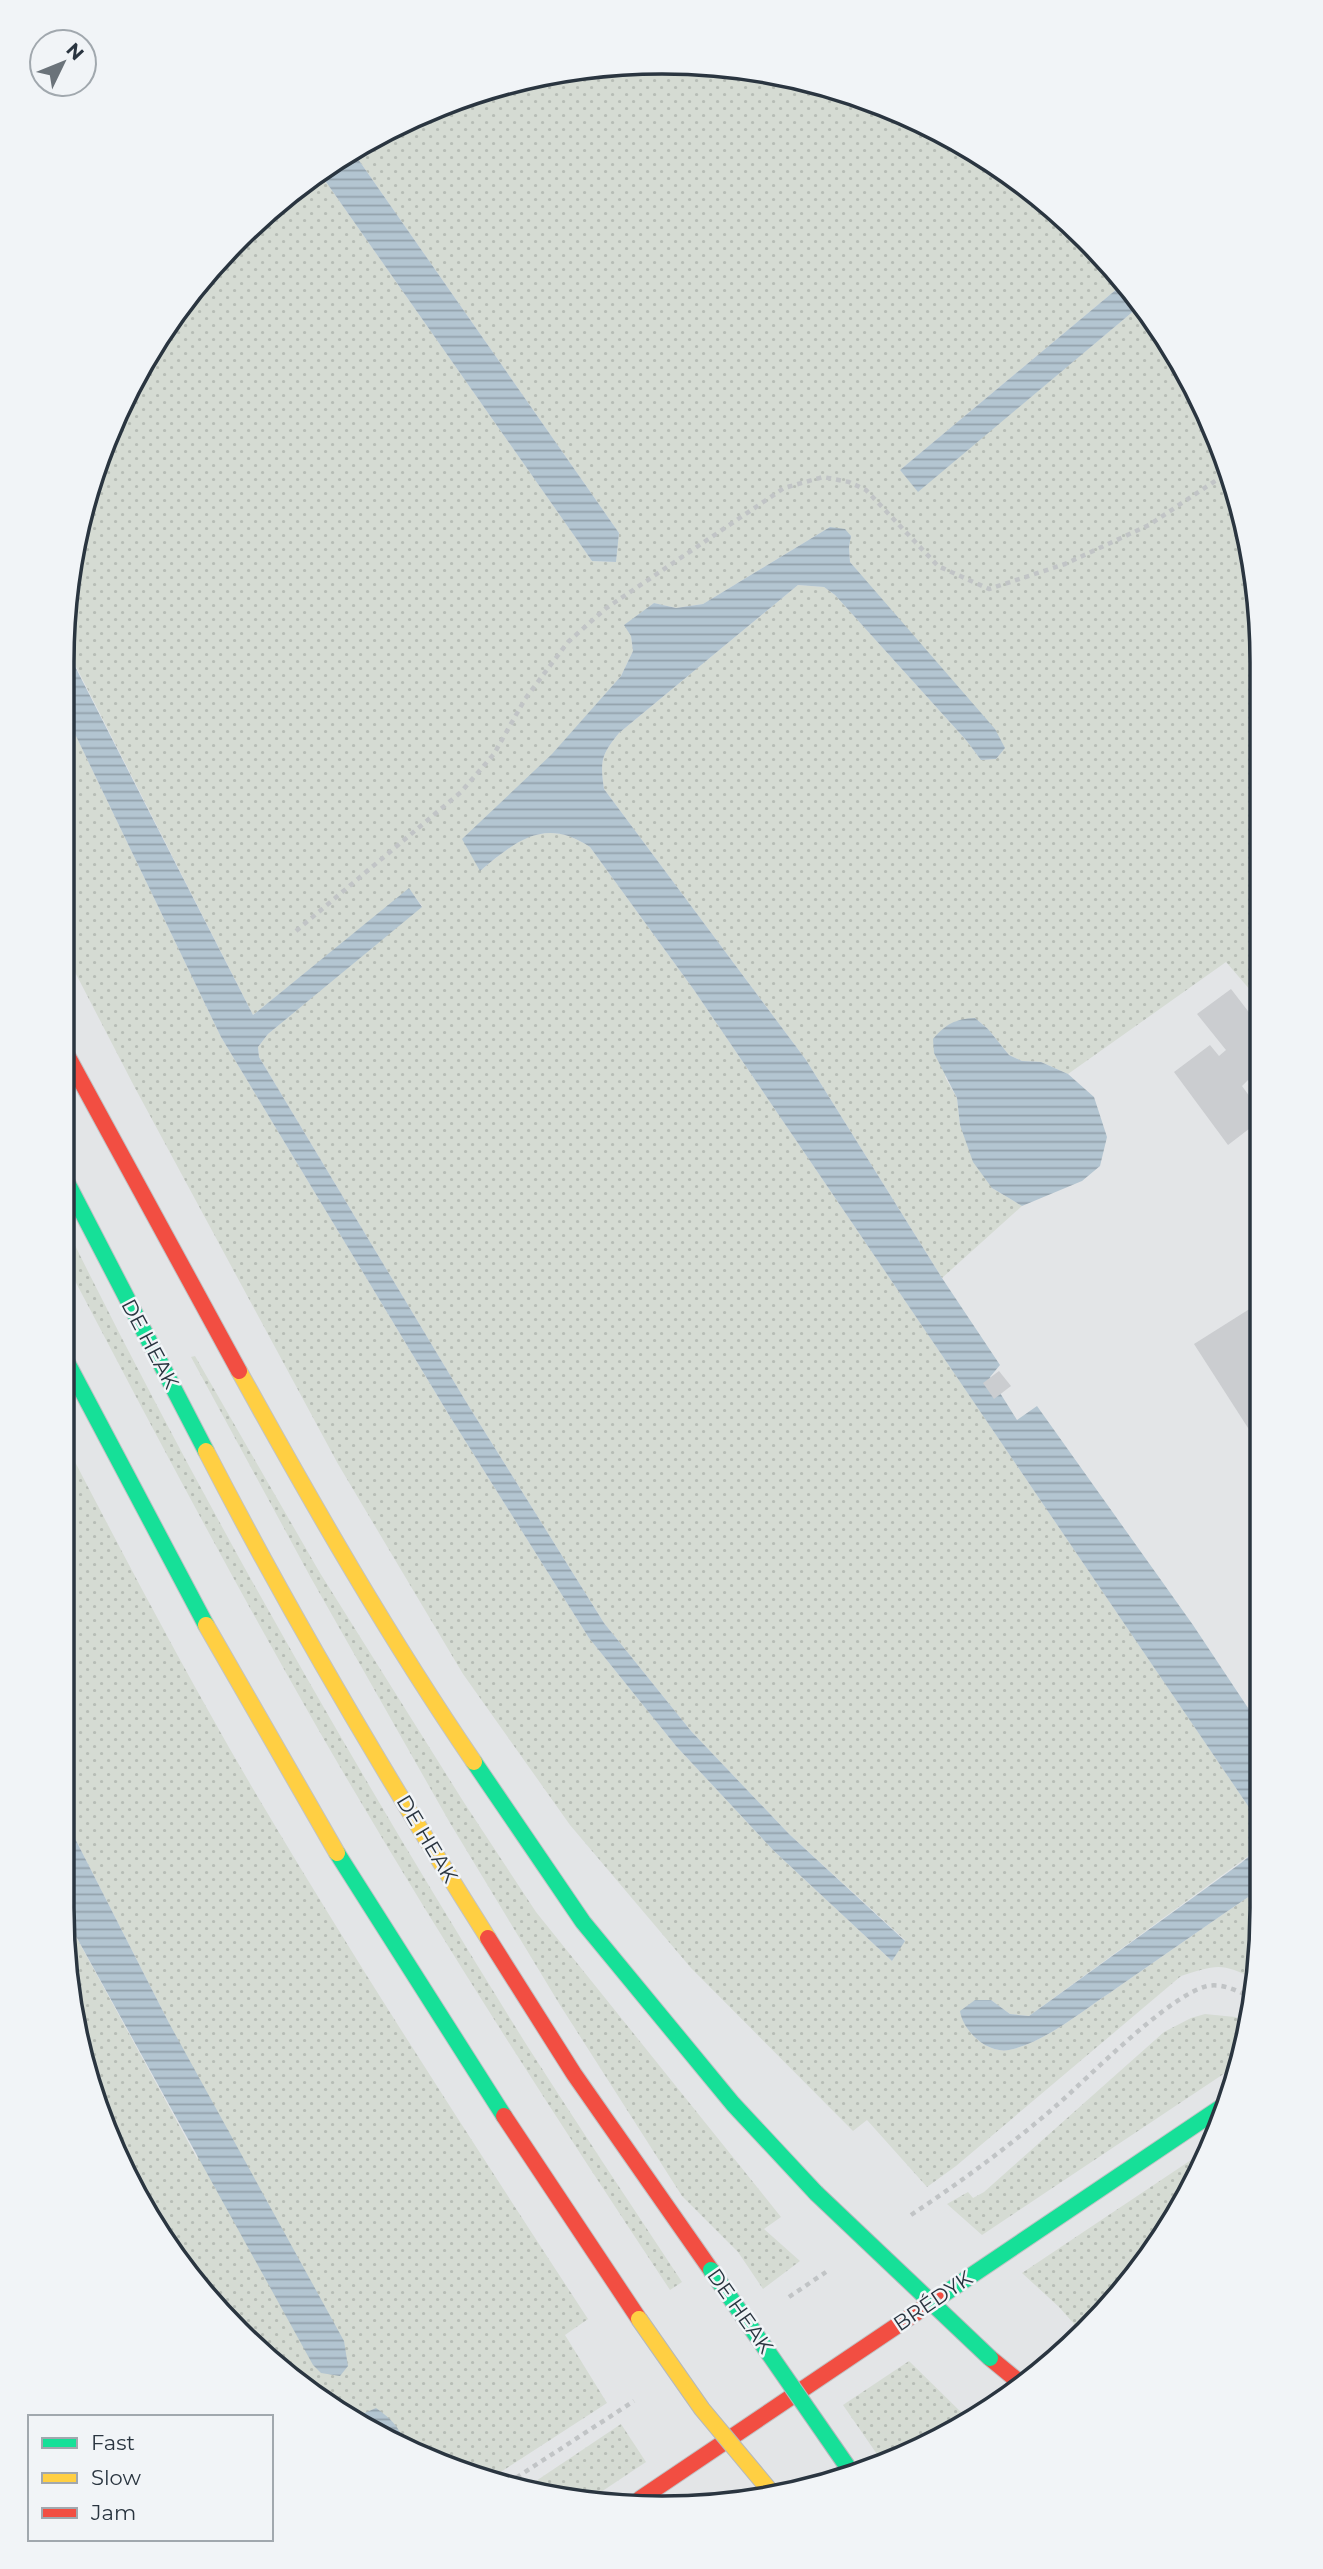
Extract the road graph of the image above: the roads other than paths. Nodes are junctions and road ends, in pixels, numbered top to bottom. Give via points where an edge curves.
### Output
1 (74, 1068) edge
2 (74, 1196) edge
3 (74, 1376) edge
4 (1212, 2113) edge
5 (1014, 2378) edge
6 (702, 2409) junction
7 (846, 2465) edge
8 (766, 2486) edge
9 (747, 2487) dead end
10 (646, 2495) edge

1 - 5 main road, bridge via 305,1491 412,1671 583,1922 733,2104 816,2193
2 - 7 main road, DE HEAK, bridge via 244,1524 460,1894 575,2074
3 - 6 main road, bridge via 196,1607 344,1865 489,2092
4 - 10 main road, BRÉDYK
6 - 8 main road, bridge
6 - 9 main road, bridge

